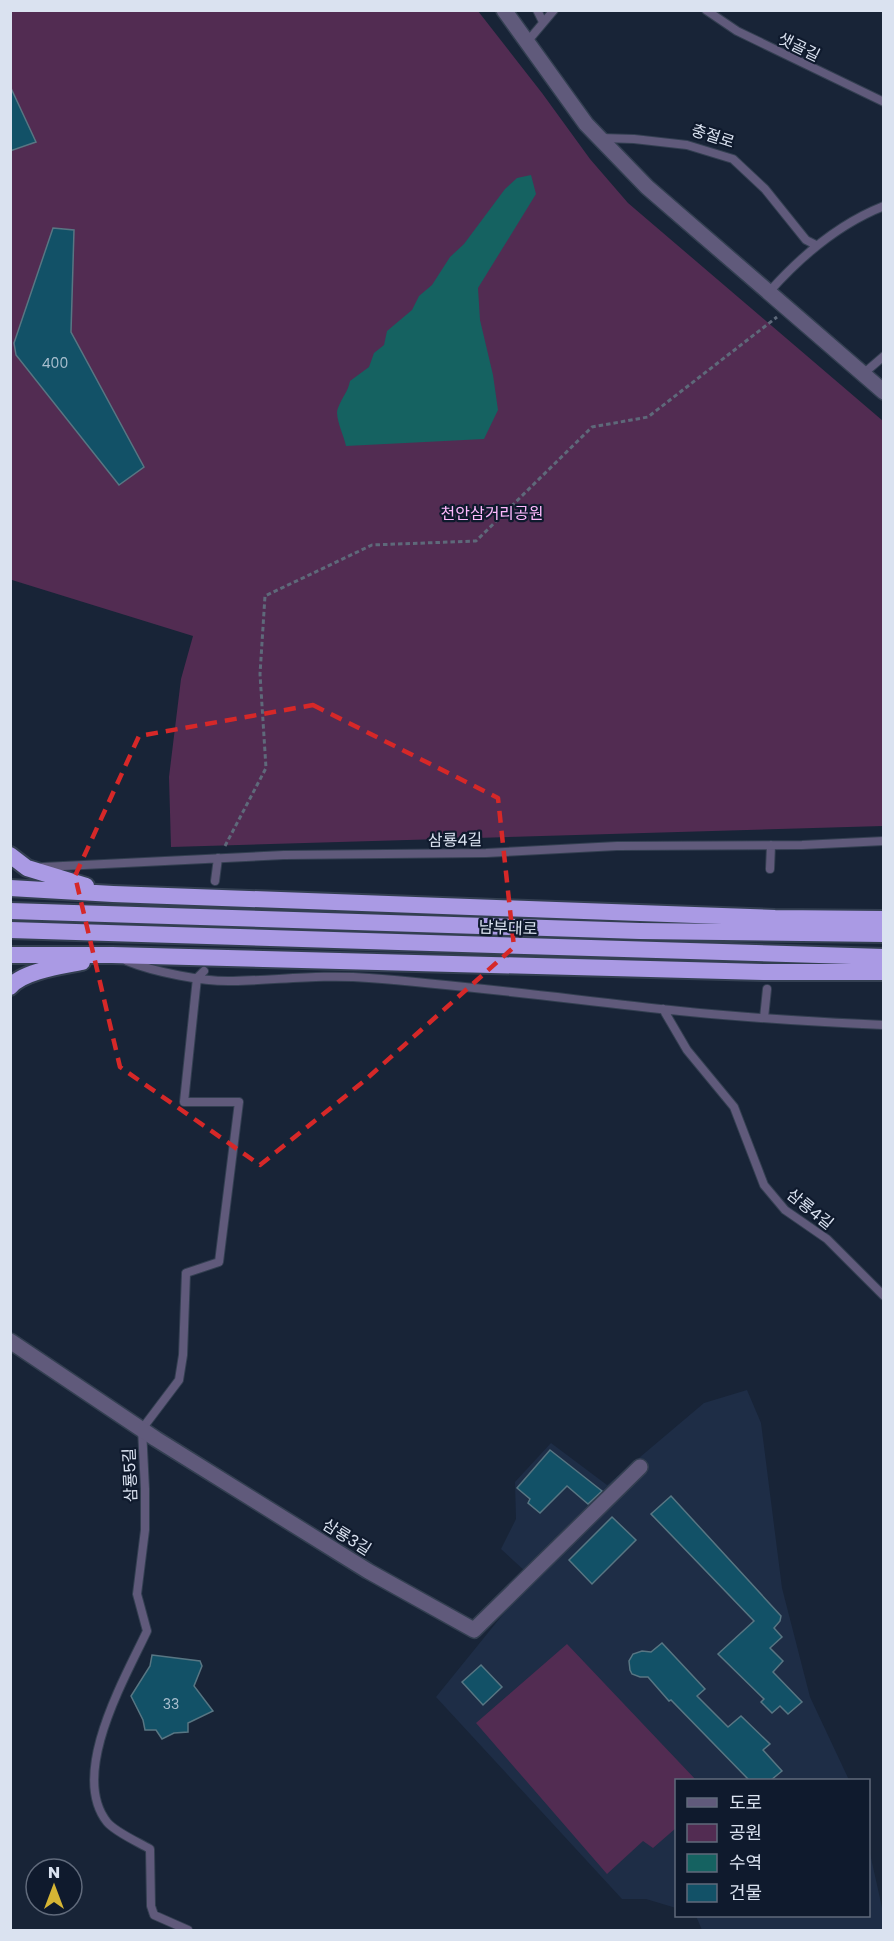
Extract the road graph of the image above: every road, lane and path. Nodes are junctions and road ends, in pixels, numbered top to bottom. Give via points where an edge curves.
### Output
1 (504, 10) edge
2 (537, 10) edge
3 (554, 10) edge
4 (706, 10) edge
5 (543, 22) junction
6 (527, 42) junction
7 (884, 102) edge
8 (599, 138) junction
9 (884, 206) edge
10 (816, 245) junction
11 (768, 294) junction
12 (786, 309) junction
13 (884, 356) edge
14 (863, 374) junction
15 (884, 392) edge
16 (884, 842) edge
17 (771, 845) junction
18 (10, 855) edge
19 (218, 858) junction
20 (27, 868) junction
21 (770, 869) dead end
22 (215, 881) dead end
23 (10, 888) edge
24 (113, 894) junction
25 (10, 911) edge
26 (884, 919) edge
27 (10, 930) edge
28 (884, 934) edge
29 (10, 955) edge
30 (112, 955) junction
31 (884, 957) edge
32 (204, 970) dead end
33 (884, 972) edge
34 (197, 978) junction
35 (10, 987) edge
36 (767, 989) dead end
37 (663, 1009) junction
38 (764, 1018) junction
39 (884, 1025) edge
40 (884, 1296) edge
41 (10, 1341) edge
42 (142, 1429) junction
43 (640, 1467) dead end
44 (188, 1930) edge

1 - 6 street
2 - 5 lane
3 - 5 lane
4 - 7 lane, 샛골길 via 737,31
5 - 6 lane
6 - 8 street
8 - 10 lane, 충절로 via 687,145 733,159 765,189 806,240
8 - 11 street via 647,187
9 - 10 lane
10 - 11 lane
11 - 12 street
12 - 14 street
12 - 19 path via 648,417 592,427 476,541 372,544 265,596 260,674 266,768
13 - 14 lane
14 - 15 street
16 - 17 lane, 삼룡4길
17 - 19 lane, 삼룡4길
17 - 21 lane
18 - 20 highway
19 - 20 lane, 삼룡4길
19 - 22 lane
20 - 24 highway
23 - 24 highway
24 - 26 highway
25 - 28 highway, 남부대로 via 651,931
27 - 31 highway, 남부대로
29 - 30 highway
30 - 33 highway via 740,972
30 - 34 lane via 141,966
30 - 35 highway via 41,971
32 - 34 lane
34 - 37 lane via 231,982 367,977
34 - 42 lane, 삼룡5길 via 184,1102 239,1102 219,1262 186,1273 179,1380
36 - 38 lane
37 - 38 lane
37 - 40 lane, 삼룡4길 via 687,1050 734,1107 764,1185 785,1210 826,1239
38 - 39 lane
41 - 42 street, 삼룡3길
42 - 43 street, 삼룡3길 via 368,1571 474,1629
42 - 44 lane, 삼룡5길 via 145,1530 137,1594 147,1631 111,1707 94,1762 96,1802 108,1823 150,1849 154,1915

